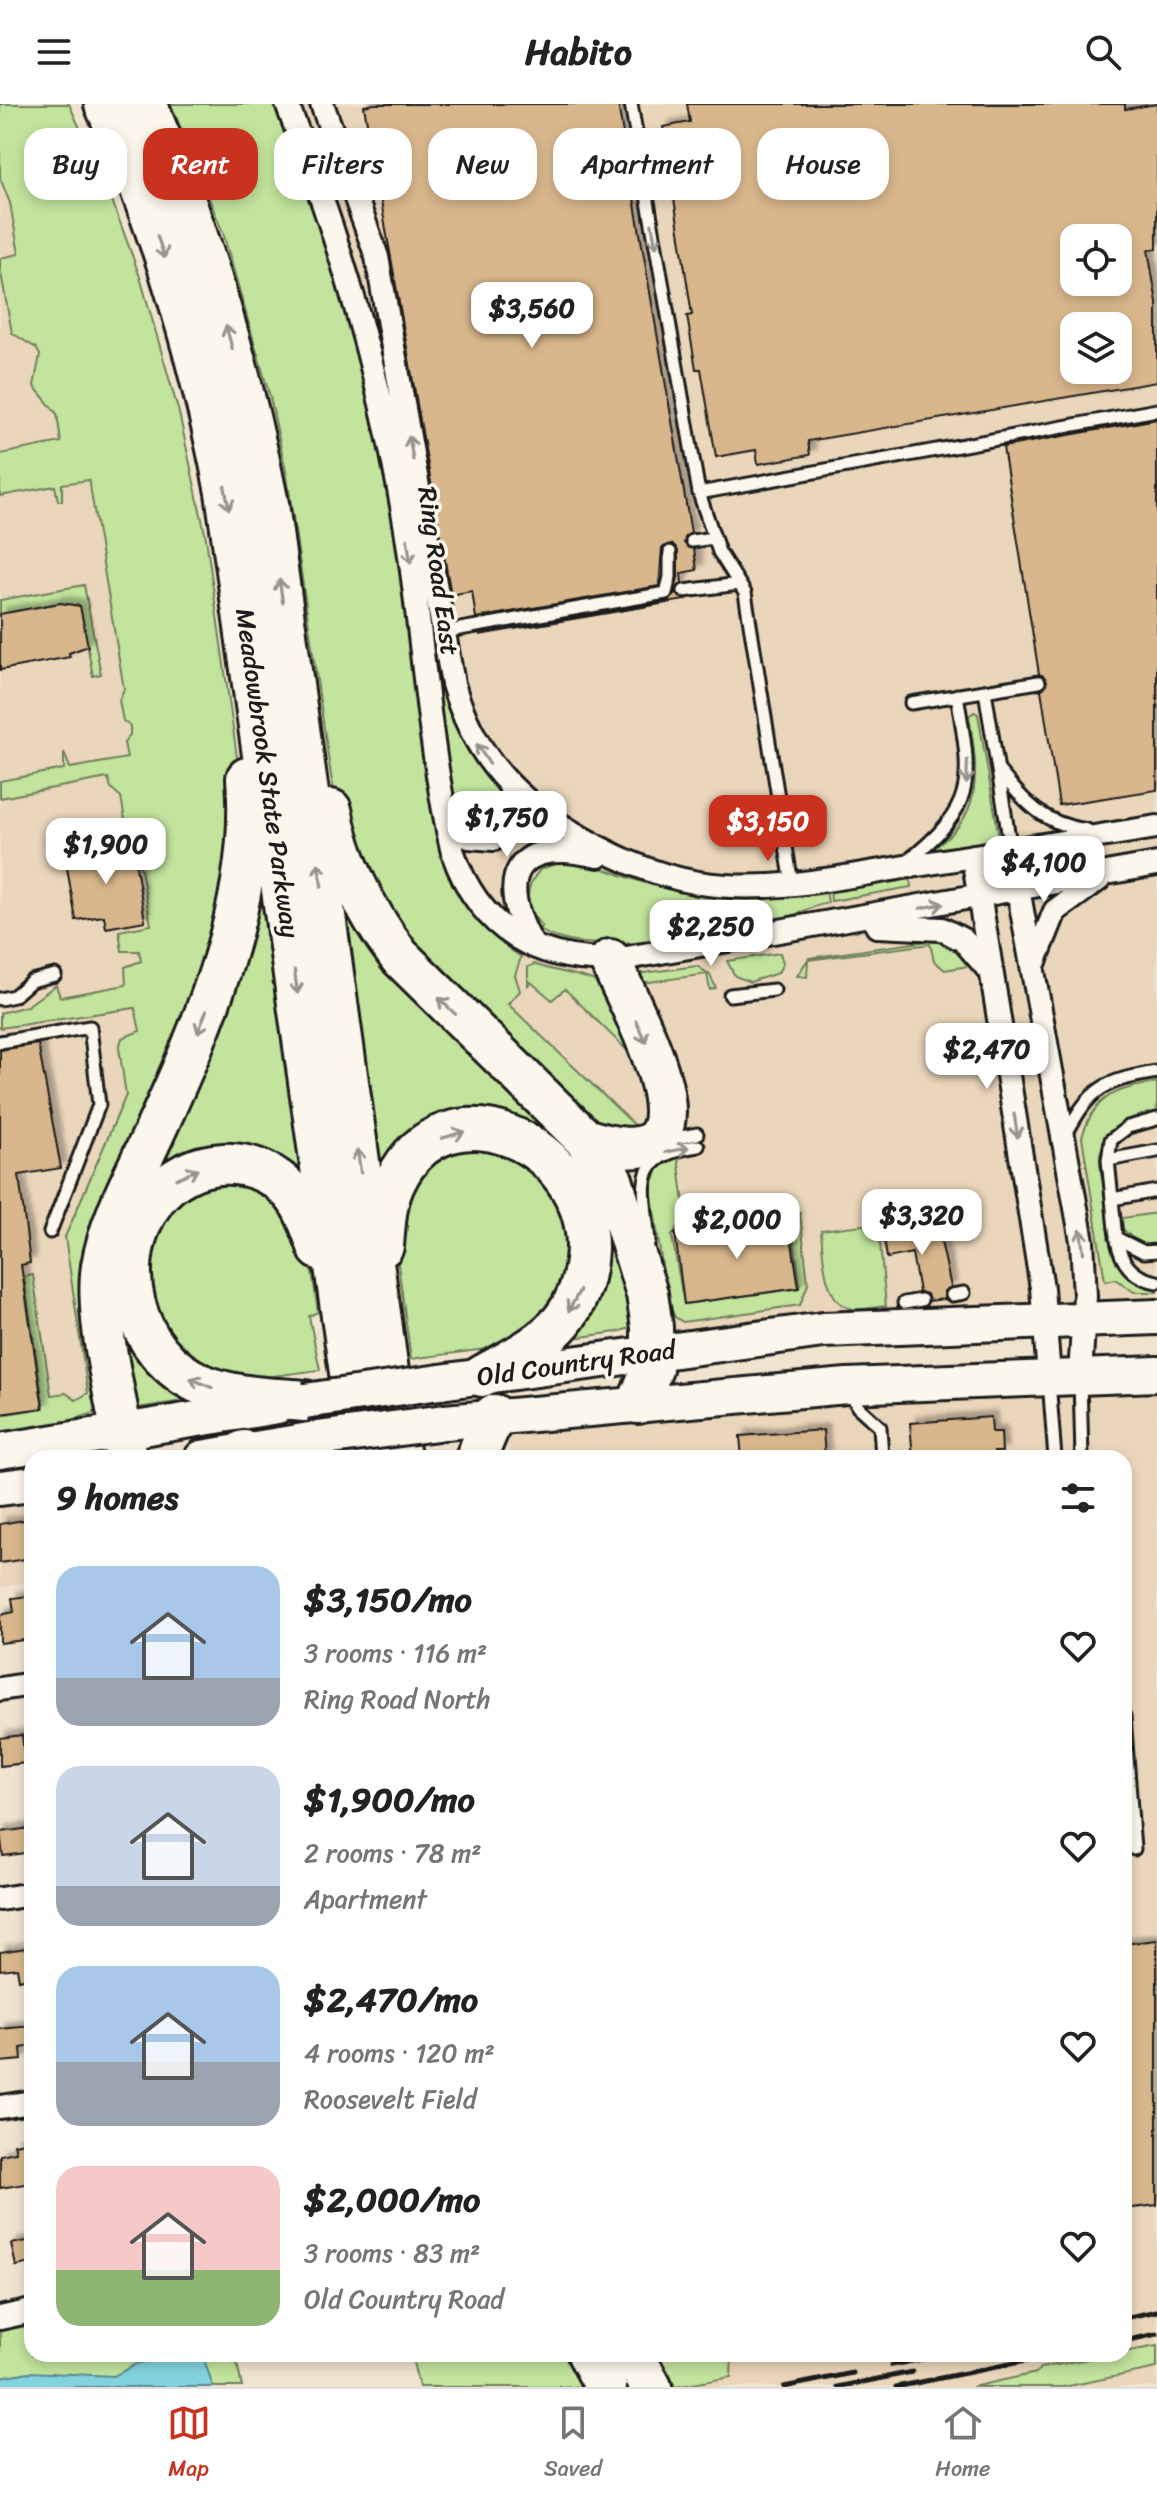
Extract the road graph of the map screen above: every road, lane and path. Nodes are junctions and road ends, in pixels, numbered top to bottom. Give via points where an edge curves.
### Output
1 (85, 104) edge
2 (105, 104) edge
3 (146, 104) edge
4 (287, 104) edge
5 (322, 104) edge
6 (631, 104) edge
7 (134, 173) junction
8 (358, 310) junction
9 (394, 316) junction
10 (1157, 410) edge
11 (699, 493) junction
12 (714, 538) junction
13 (692, 541) dead end
14 (670, 552) dead end
15 (739, 584) junction
16 (684, 591) dead end
17 (442, 632) junction
18 (252, 655) junction
19 (292, 668) junction
20 (1039, 682) dead end
21 (985, 691) junction
22 (957, 695) junction
23 (911, 703) dead end
24 (998, 770) junction
25 (511, 788) junction
26 (446, 820) junction
27 (1157, 827) edge
28 (1116, 833) junction
29 (1011, 850) junction
30 (973, 856) junction
31 (1157, 864) edge
32 (634, 865) junction
33 (899, 868) junction
34 (1108, 872) junction
35 (792, 884) junction
36 (1018, 889) junction
37 (979, 897) junction
38 (828, 925) junction
39 (533, 946) junction
40 (610, 960) junction
41 (1033, 967) junction
42 (991, 972) junction
43 (55, 975) dead end
44 (774, 990) dead end
45 (730, 995) dead end
46 (0, 999) edge
47 (0, 1042) edge
48 (1157, 1072) edge
49 (1157, 1119) edge
50 (1065, 1137) junction
51 (585, 1139) junction
52 (651, 1143) junction
53 (1157, 1151) edge
54 (1108, 1160) junction
55 (1157, 1191) edge
56 (1112, 1199) junction
57 (50, 1232) dead end
58 (1116, 1238) junction
59 (1157, 1251) edge
60 (1157, 1282) edge
61 (378, 1293) junction
62 (647, 1294) junction
63 (921, 1300) dead end
64 (904, 1303) dead end
65 (340, 1308) junction
66 (1157, 1317) edge
67 (1085, 1319) junction
68 (1046, 1320) junction
69 (749, 1340) junction
70 (654, 1352) junction
71 (1157, 1374) edge
72 (482, 1376) junction
73 (1065, 1376) junction
74 (847, 1386) junction
75 (714, 1396) junction
76 (305, 1401) junction
77 (638, 1403) junction
78 (494, 1415) junction
79 (124, 1445) edge
80 (50, 1450) edge
81 (265, 1450) edge
82 (361, 1450) edge
83 (399, 1450) edge
84 (479, 1450) edge
85 (881, 1450) edge
86 (1056, 1450) edge
87 (1080, 1450) edge
88 (0, 1451) edge
89 (24, 1451) edge
90 (24, 1485) edge
91 (0, 1488) edge
92 (24, 1685) edge
93 (0, 1689) edge
94 (1132, 1822) edge
95 (1134, 1849) dead end
96 (24, 1895) edge
97 (0, 1899) edge
98 (24, 2103) edge
99 (0, 2107) edge
100 (24, 2313) edge
101 (0, 2318) edge
102 (592, 2362) edge
103 (637, 2362) edge
104 (606, 2387) edge
105 (651, 2387) edge

1 - 7 highway
2 - 7 highway, Meadowbrook State Parkway
19 -> 3 highway, Meadowbrook State Parkway via 268,504 240,374 190,215
4 - 8 street, Ring Road East
5 - 9 street, Ring Road East via 371,233
6 -> 11 lane
7 -> 18 highway, Meadowbrook State Parkway via 205,394 233,525
8 - 9 street
8 -> 26 street, Ring Road East via 406,529
17 -> 9 street, Ring Road East
10 - 11 lane
11 - 12 lane
12 - 13 lane
12 - 15 lane
14 - 17 lane via 666,593
15 - 16 lane
15 - 35 lane via 745,593
25 -> 17 street, Ring Road East via 487,761 463,716
18 -> 65 highway, Meadowbrook State Parkway
18 -> 79 highway via 245,755 248,835 232,931 210,1004 115,1220 102,1270 101,1295
51 -> 19 highway via 426,986 376,925 338,838 324,761
61 -> 19 highway, Meadowbrook State Parkway
20 - 21 lane
21 - 22 lane
21 - 24 lane
22 - 23 lane
22 -> 33 lane via 968,760 965,793 941,833
24 - 28 lane via 1023,801 1053,823
24 - 29 lane
25 - 26 street via 510,824 494,839 469,837
25 - 32 street, Ring Road East via 551,819
26 - 39 street, Ring Road East via 472,897 493,921
27 - 28 street
28 - 29 street
29 - 30 street
29 - 36 street
30 - 33 street
30 - 37 street
31 - 34 street
32 - 35 street via 701,883
32 - 39 street via 560,848 530,857 515,879 513,897
33 - 35 street
34 - 36 street
34 - 41 street via 1055,911
36 - 37 street
36 - 41 street
38 -> 37 street
37 - 42 street
38 - 40 street, Ring Road East
38 - 42 street via 942,929 963,940
39 - 40 street, Ring Road East via 569,958
40 -> 52 highway via 665,1088 667,1115
41 - 50 street
42 -> 68 street
43 - 46 lane via 31,981 14,996
44 - 45 lane
47 - 57 lane via 90,1027 99,1105
48 - 50 lane via 1098,1087
49 - 54 lane via 1128,1127 1111,1140
67 -> 50 street via 1082,1241
51 - 52 highway via 623,1150
51 - 62 highway via 618,1194
62 -> 52 lane via 648,1170 661,1154 698,1140
53 - 54 lane
54 - 56 lane
55 - 56 lane
56 - 58 lane
58 - 59 lane via 1144,1252
58 - 60 lane via 1128,1268 1141,1279
61 -> 72 highway via 389,1199 401,1171 416,1154 446,1136 470,1131 505,1134 538,1150 566,1177 581,1206 587,1239 584,1275 555,1329
61 - 83 highway, Meadowbrook State Parkway
62 - 70 highway
63 - 64 lane
76 -> 65 highway via 221,1391 180,1373 162,1356 142,1327 132,1294 134,1249 144,1216 163,1190 186,1173 230,1163 264,1171 289,1189 305,1212
65 - 82 highway, Meadowbrook State Parkway
66 - 67 main road, Old Country Road
67 - 68 main road, Old Country Road
67 - 73 street
68 - 69 main road, Old Country Road via 854,1327
68 - 73 street
69 - 70 main road, Old Country Road
69 - 75 main road via 719,1370
70 - 72 main road, Old Country Road
70 - 77 highway
71 - 73 main road, Old Country Road
72 - 76 main road, Old Country Road, bridge
73 - 74 main road, Old Country Road
73 - 86 lane
73 - 87 lane
74 - 75 main road, Old Country Road
74 - 85 lane via 858,1407 880,1427
75 - 77 main road, Old Country Road
76 - 79 main road, Old Country Road
77 - 78 main road, Old Country Road
78 - 81 main road, Old Country Road, bridge
78 - 84 highway
79 - 80 main road, Old Country Road
88 - 89 main road, Old Country Road
90 - 91 main road
92 - 93 street
94 - 95 lane
96 - 97 street
98 - 99 street
100 - 101 street
102 - 104 highway
103 - 105 highway

